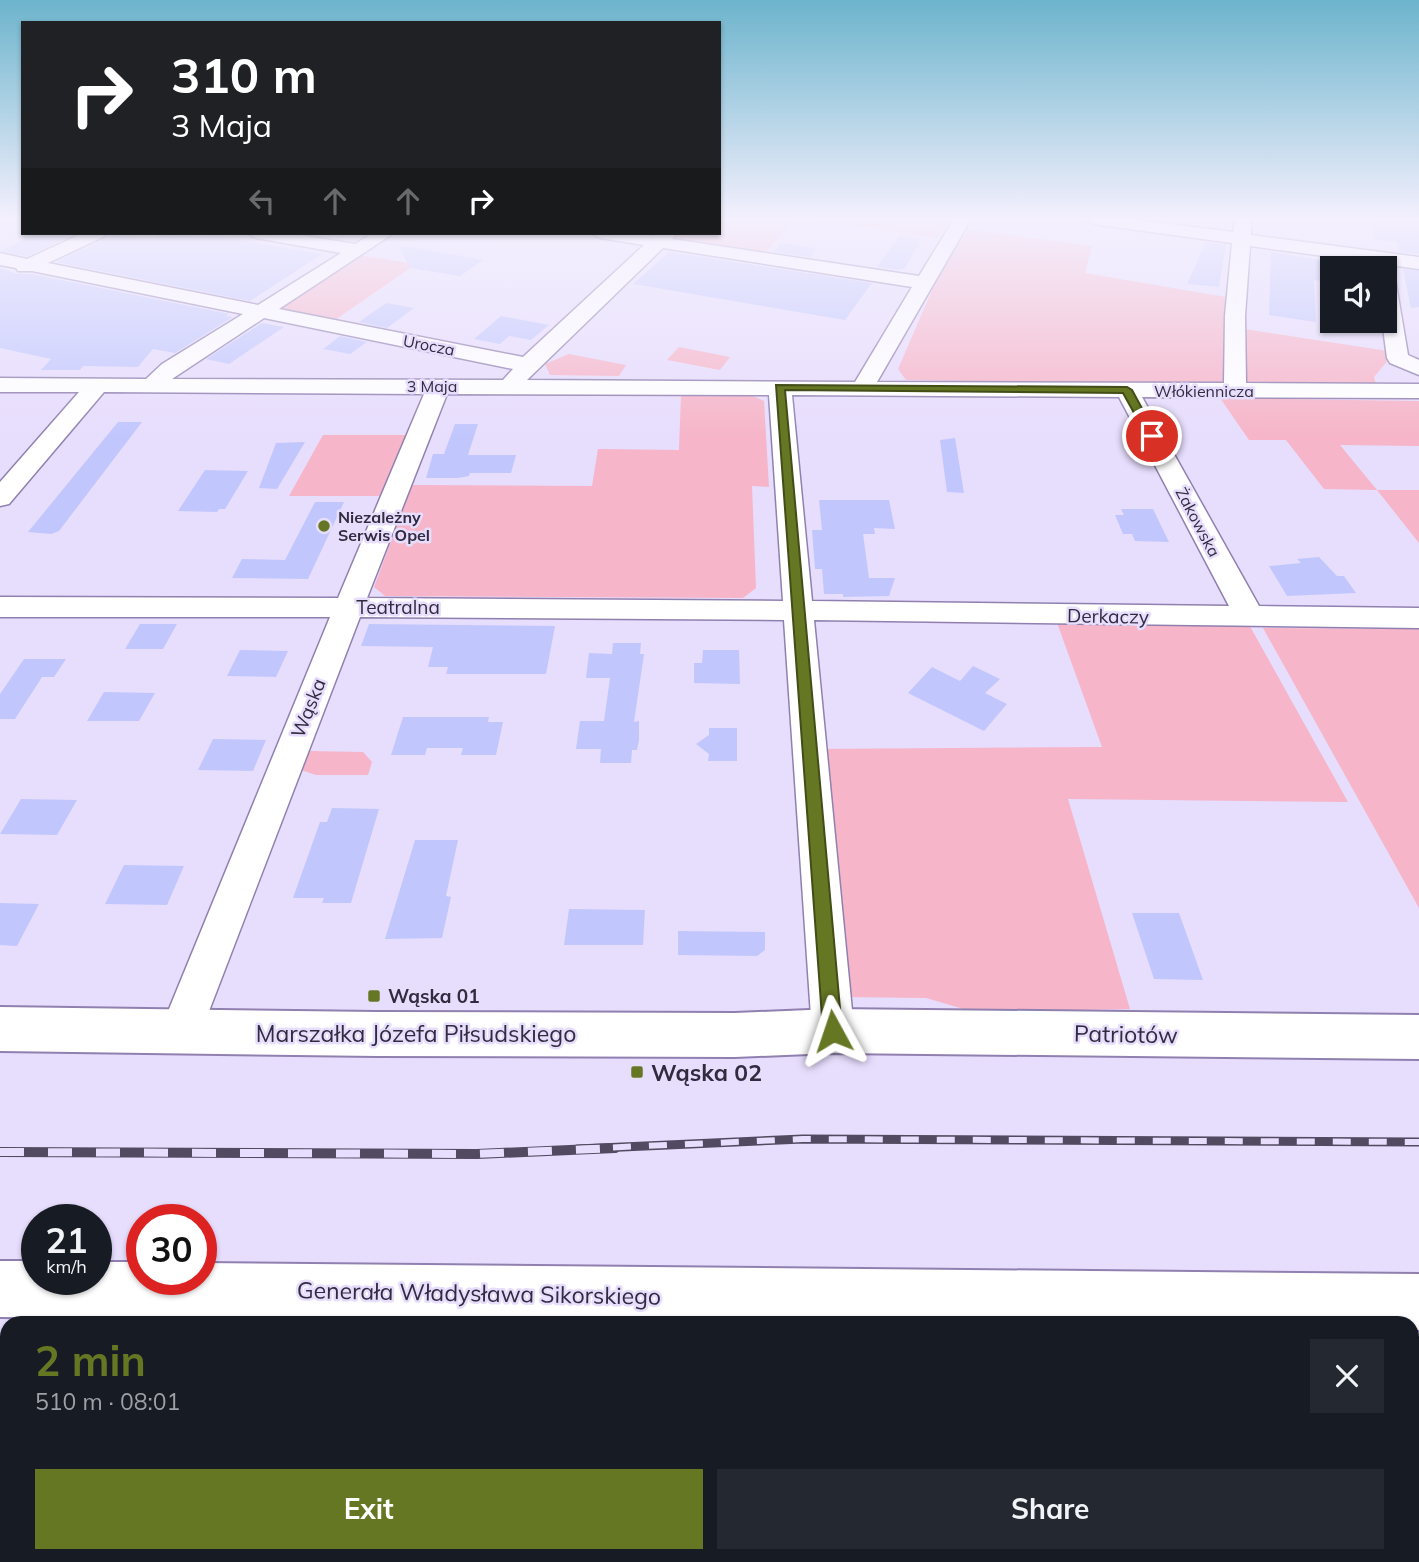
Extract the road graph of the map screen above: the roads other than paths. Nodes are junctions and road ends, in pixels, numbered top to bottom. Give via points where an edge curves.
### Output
1 (164, 292) edge
2 (290, 292) edge
3 (605, 292) edge
4 (920, 292) edge
5 (1237, 292) edge
6 (260, 311) junction
7 (1394, 333) edge
8 (1398, 358) junction
9 (528, 365) junction
10 (1419, 369) edge
11 (0, 385) edge
12 (98, 385) junction
13 (152, 385) junction
14 (439, 386) junction
15 (512, 386) junction
16 (779, 387) junction
17 (863, 387) junction
18 (1127, 390) junction
19 (1234, 391) junction
20 (1384, 391) junction
21 (1419, 391) edge
22 (0, 498) edge
23 (0, 607) edge
24 (349, 607) junction
25 (797, 612) junction
26 (1250, 617) junction
27 (1419, 618) edge
28 (0, 1029) edge
29 (181, 1031) junction
30 (833, 1031) junction
31 (1419, 1037) edge
32 (0, 1289) edge
33 (1419, 1302) edge
34 (1137, 1312) edge

1 - 6 street, Urocza
2 - 6 street
3 - 9 street
4 - 17 street
5 - 19 street
6 - 9 street, Urocza
6 - 13 street
7 - 8 street
8 - 10 street
8 - 20 street via 1384,372
9 - 15 street
11 - 12 street, 3 Maja
12 - 13 street, 3 Maja
12 - 22 street
13 - 14 street, 3 Maja
14 - 15 street, 3 Maja
14 - 24 street, Wąska
15 - 16 street, 3 Maja
16 - 17 street, 3 Maja
16 - 25 street
17 - 18 street, Włókiennicza
18 - 19 street, Włókiennicza
18 - 26 street, Żakowska
19 - 20 street, Włókiennicza
20 - 21 street, Włókiennicza
23 - 24 street, Teatralna
24 - 25 street, Teatralna
24 - 29 street, Wąska
25 - 26 street, Derkaczy
25 - 30 street
26 - 27 street, Derkaczy
28 - 29 main road, Marszałka Józefa Piłsudskiego
29 - 30 main road, Marszałka Józefa Piłsudskiego via 734,1035
30 - 31 main road, Patriotów
32 - 34 main road, Generała Władysława Sikorskiego via 957,1298
33 - 34 main road

